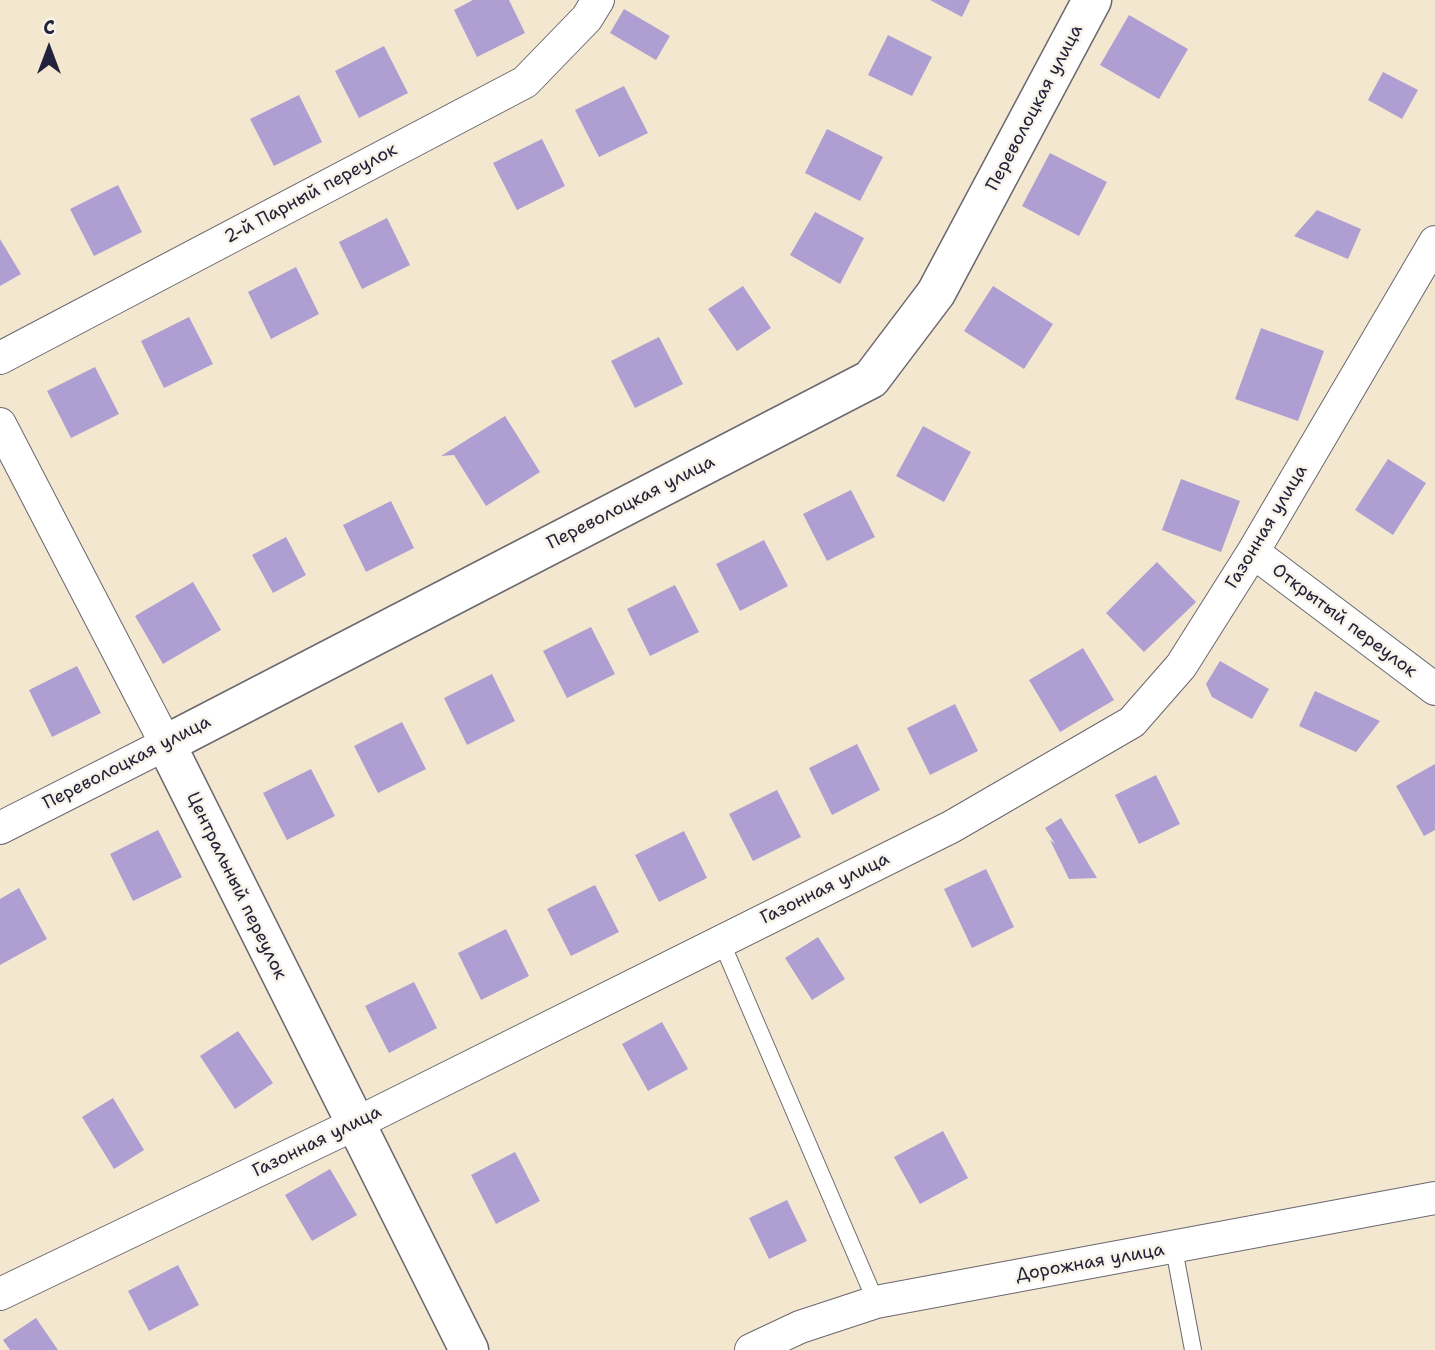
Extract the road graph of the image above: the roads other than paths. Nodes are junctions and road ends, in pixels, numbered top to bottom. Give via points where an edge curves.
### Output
1 (598, 0) edge
2 (1092, 0) edge
3 (1435, 242) edge
4 (0, 358) edge
5 (0, 424) edge
6 (1253, 552) junction
7 (1435, 689) edge
8 (166, 744) junction
9 (0, 828) edge
10 (721, 941) junction
11 (355, 1124) junction
12 (1435, 1199) edge
13 (1174, 1249) junction
14 (0, 1294) edge
15 (876, 1302) junction
16 (469, 1350) edge
17 (751, 1350) edge
18 (1193, 1350) edge

1 - 4 street, 2-й Парный переулок via 587,18 525,82
2 - 8 street, Переволоцкая улица via 936,293 871,379
3 - 6 street, Газонная улица
5 - 8 street, Центральный переулок
6 - 7 street, Открытый переулок
6 - 10 street, Газонная улица via 1181,666 1132,722 951,827
8 - 9 street, Переволоцкая улица
8 - 11 street, Центральный переулок
10 - 11 street, Газонная улица
10 - 15 lane
11 - 14 street, Газонная улица
11 - 16 street, Центральный переулок
12 - 13 street, Дорожная улица
13 - 15 street, Дорожная улица
13 - 18 lane
15 - 17 street, Дорожная улица via 800,1327

